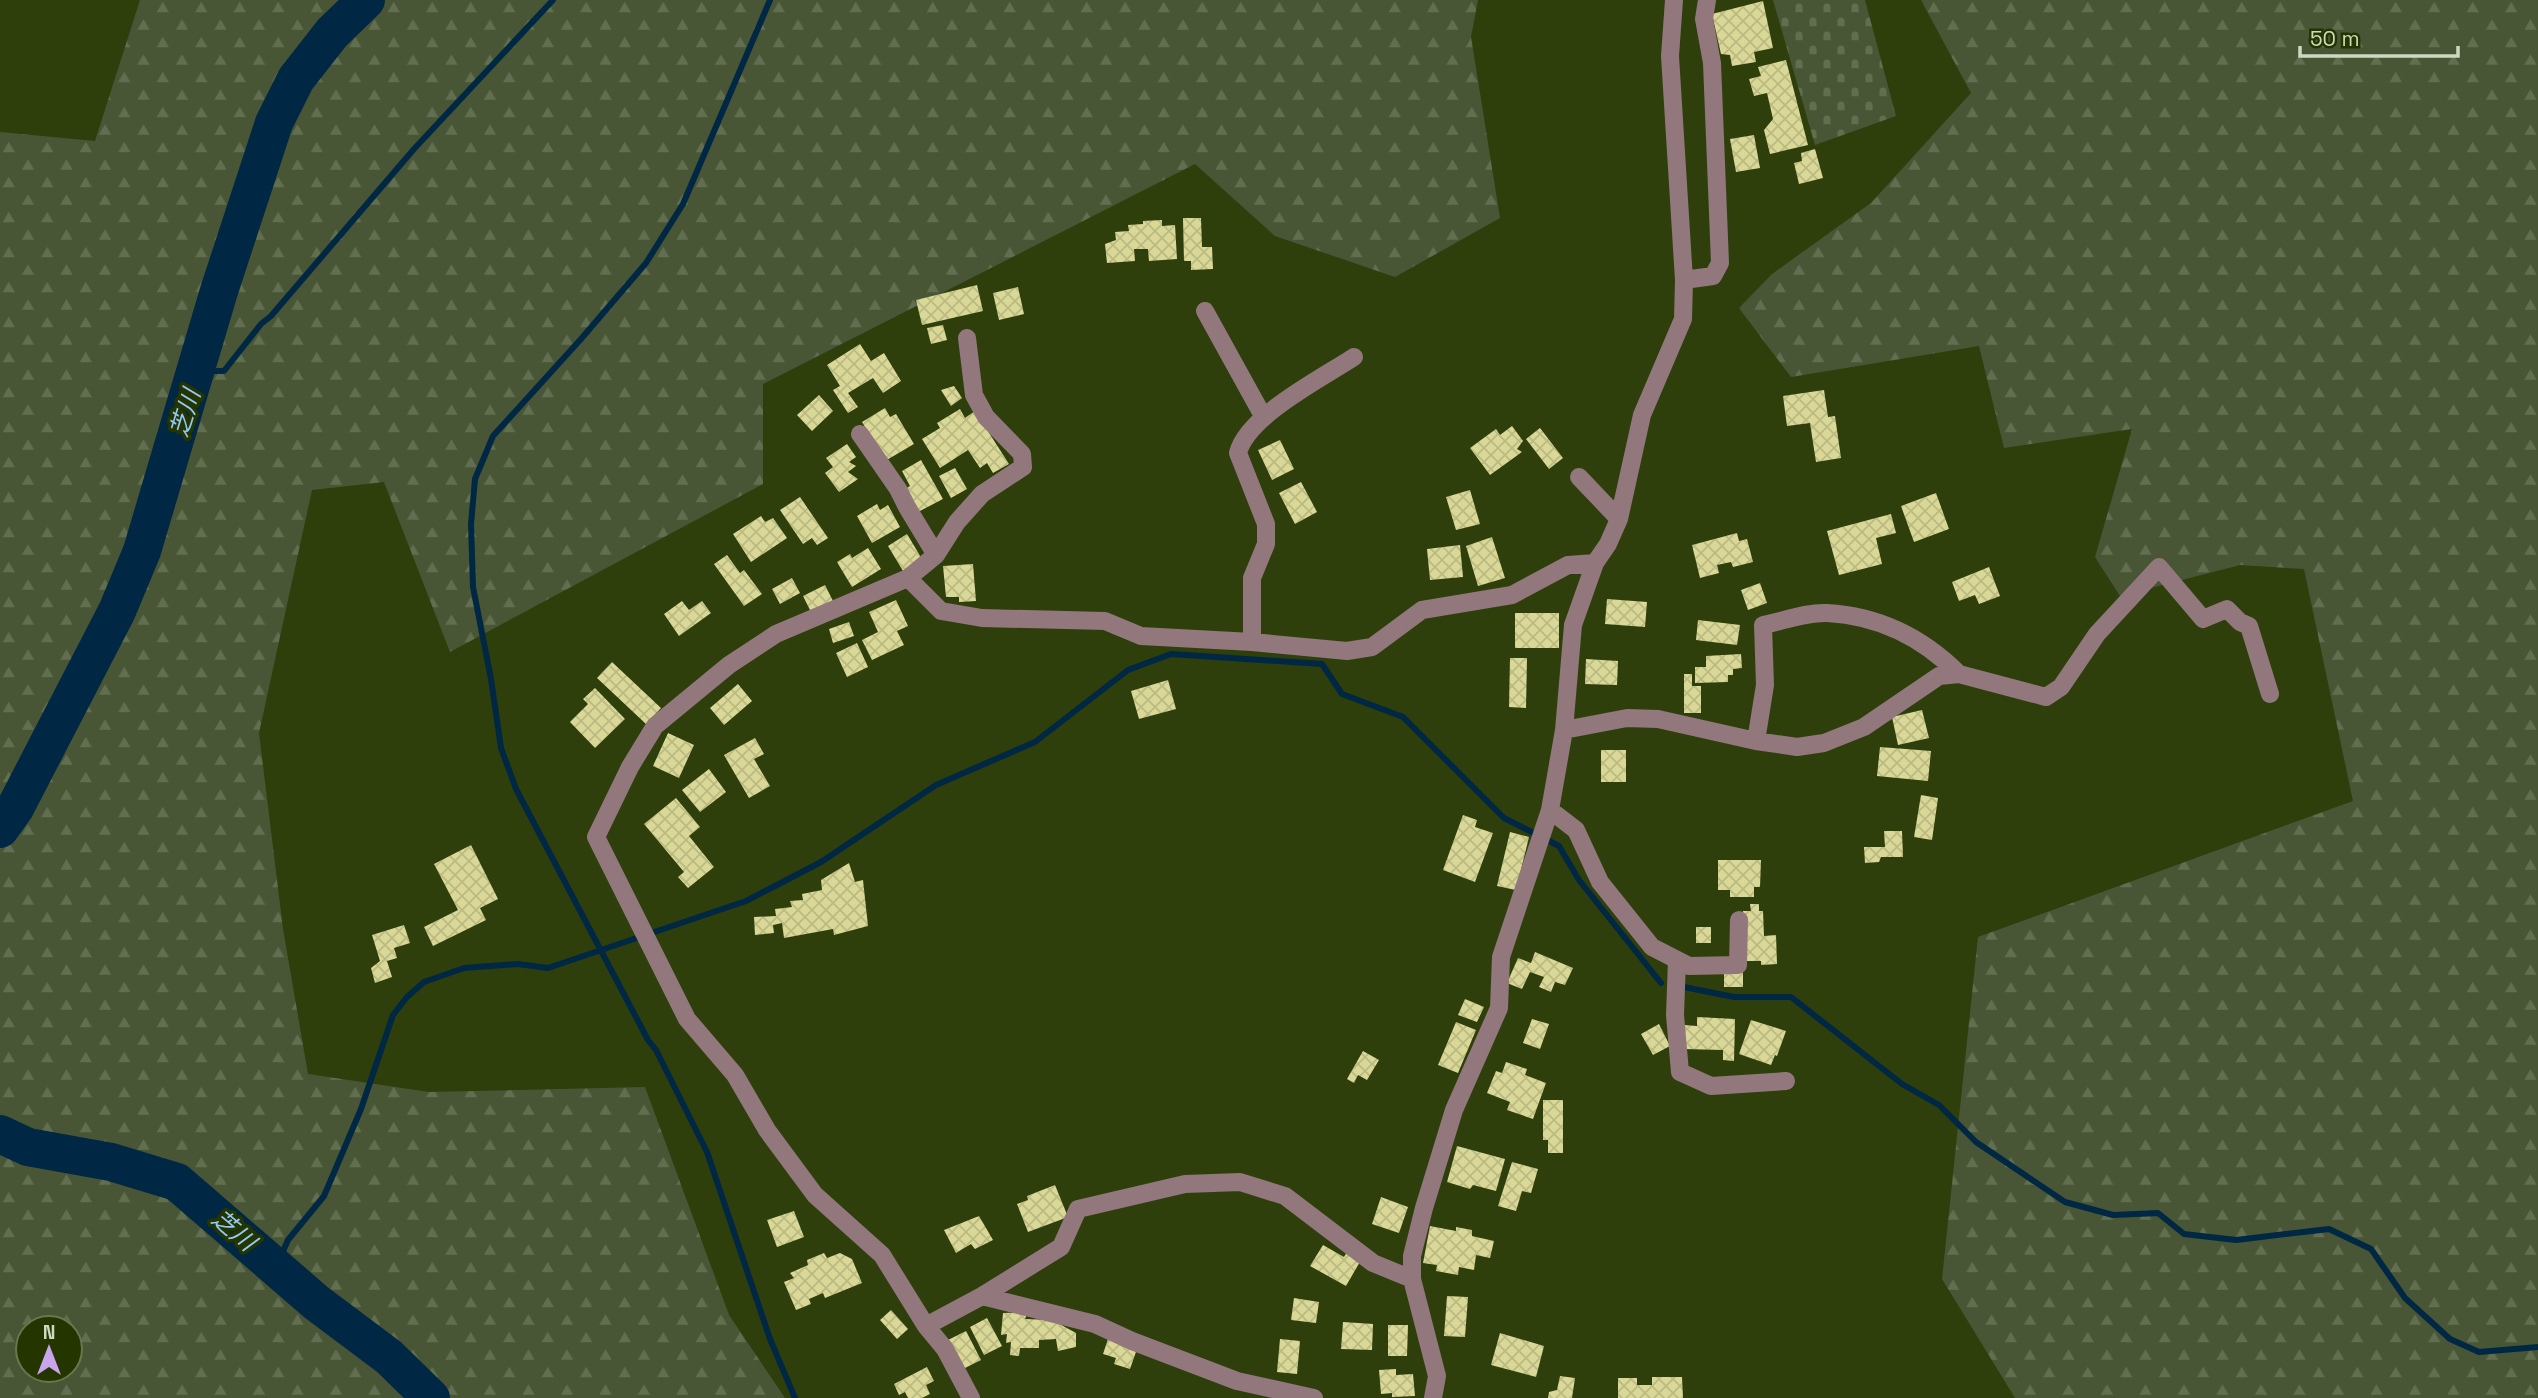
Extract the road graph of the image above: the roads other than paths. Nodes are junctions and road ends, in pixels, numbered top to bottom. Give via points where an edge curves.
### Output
1 (1674, 0) edge
2 (1707, 0) edge
3 (1684, 280) junction
4 (1205, 310) dead end
5 (967, 338) dead end
6 (1354, 356) dead end
7 (1263, 416) junction
8 (860, 434) dead end
9 (1579, 477) dead end
10 (1619, 519) junction
11 (936, 555) junction
12 (1595, 563) junction
13 (908, 578) junction
14 (1252, 642) junction
15 (1959, 674) junction
16 (2270, 694) dead end
17 (1564, 730) junction
18 (1756, 741) junction
19 (1550, 810) junction
20 (1739, 920) dead end
21 (1677, 960) junction
22 (1786, 1081) dead end
23 (1412, 1279) junction
24 (982, 1296) junction
25 (926, 1326) junction
26 (971, 1398) edge
27 (1314, 1398) edge
28 (1433, 1398) edge

1 - 3 street via 1670,56
2 - 3 street via 1704,19 1712,63 1720,263 1713,276
3 - 10 street via 1683,319 1642,415
4 - 7 street
5 - 11 street via 974,394 986,417 1022,454 1023,467 982,494
6 - 7 street
7 - 14 street via 1238,453 1266,524 1266,544 1252,578
8 - 11 street
9 - 10 street
10 - 12 street
11 - 13 street
12 - 14 street via 1568,565 1512,595 1422,610 1372,647 1347,652
12 - 17 street via 1573,625
13 - 14 street via 941,611 982,618 1105,621 1141,636
13 - 25 street via 776,634 708,682 655,726 596,837 687,1019 735,1075 766,1130 815,1195 882,1255
15 - 16 street via 2046,697 2061,687 2097,634 2159,567 2203,619 2227,609 2249,626
15 - 18 street via 1939,676 1864,727 1824,743 1797,747
15 - 18 street via 1913,636 1872,620 1825,613 1762,625 1765,685
17 - 18 street via 1628,718 1658,719
17 - 19 street
19 - 21 street via 1576,830 1600,882 1652,947
19 - 23 street via 1501,957 1499,1008 1454,1110 1424,1208 1412,1256
20 - 21 street via 1738,965 1689,966
21 - 22 street via 1680,1072 1711,1086
23 - 24 street via 1373,1263 1285,1196 1240,1182 1185,1184 1078,1209 1061,1247
23 - 28 street via 1437,1376
24 - 25 street
24 - 27 street via 1095,1324 1237,1381
25 - 26 street via 945,1349

